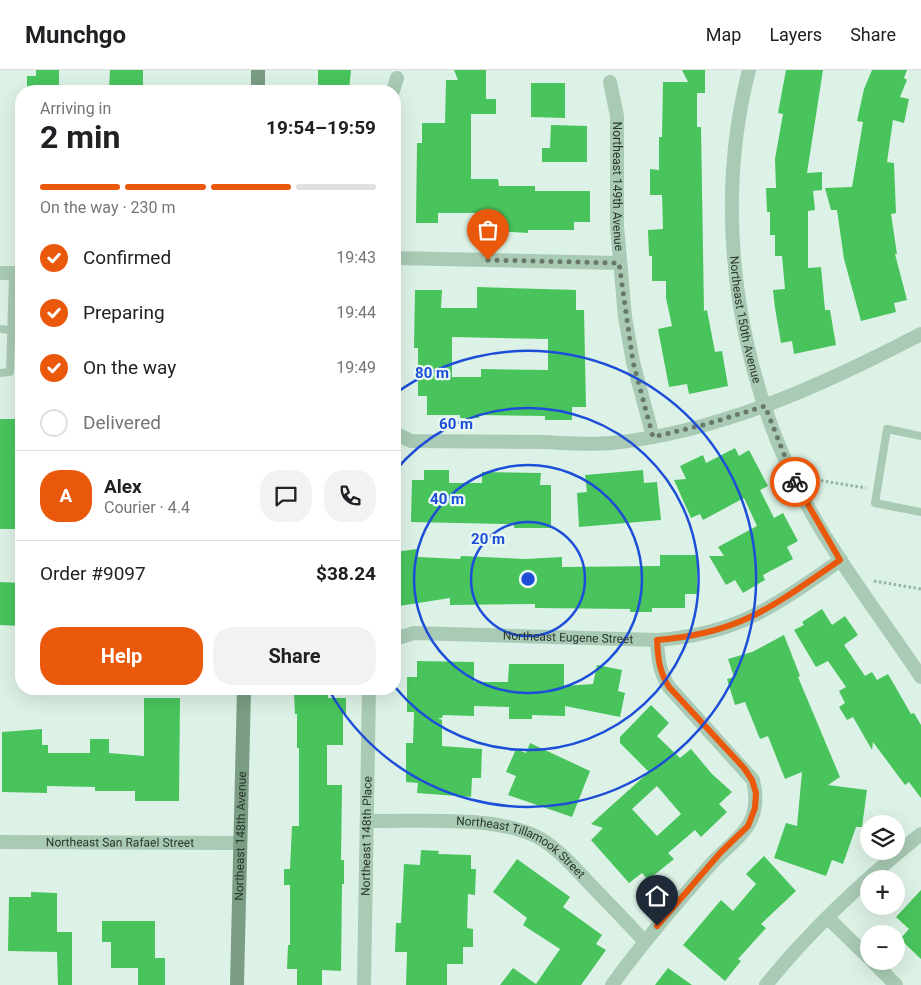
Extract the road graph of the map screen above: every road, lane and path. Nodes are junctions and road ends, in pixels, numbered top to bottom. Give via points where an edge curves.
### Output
1 (258, 70) edge
2 (749, 70) edge
3 (610, 82) dead end
4 (258, 85) edge
5 (401, 258) edge
6 (619, 263) junction
7 (11, 273) edge
8 (0, 329) edge
9 (11, 330) junction
10 (921, 334) edge
11 (0, 373) edge
12 (765, 406) junction
13 (921, 436) edge
14 (401, 437) edge
15 (653, 437) junction
16 (796, 483) junction
17 (877, 490) junction
18 (921, 512) edge
19 (840, 560) junction
20 (921, 589) edge
21 (862, 590) junction
22 (401, 637) edge
23 (657, 640) junction
24 (919, 669) edge
25 (244, 695) edge
26 (369, 695) edge
27 (368, 821) junction
28 (921, 834) edge
29 (0, 842) edge
30 (240, 843) junction
31 (828, 918) junction
32 (644, 941) junction
33 (860, 949) edge
34 (881, 970) edge
35 (237, 985) edge
36 (364, 985) edge
37 (612, 985) edge
38 (766, 985) edge
39 (896, 985) edge

1 - 4 main road
2 - 12 street, Northeast 150th Avenue via 734,168 735,260 741,316
3 - 6 street, Northeast 149th Avenue via 617,116
5 - 6 street
6 - 15 street, Northeast 149th Avenue via 633,362
7 - 9 lane
8 - 9 lane
9 - 11 lane via 10,372
10 - 12 street via 862,365
12 - 15 street
12 - 16 street, Northeast 150th Avenue
13 - 17 lane via 887,430
14 - 15 street via 411,441 610,443
16 - 17 path via 812,478
16 - 19 street, Northeast 150th Avenue
17 - 18 lane via 875,503
19 - 21 street, Northeast 150th Avenue
19 - 23 street, Northeast Eugene Street via 777,604 737,624 688,638
20 - 21 path via 875,580
21 - 24 street, Northeast 150th Avenue
22 - 23 street, Northeast Eugene Street via 414,634
23 - 32 street via 661,675 752,780 756,793 755,808 748,826 721,852
25 - 30 main road, Northeast 148th Avenue
26 - 27 street, Northeast 148th Place
27 - 32 street, Northeast Tillamook Street via 481,823 523,831 541,839 563,856
27 - 36 street, Northeast 148th Place
28 - 31 street
29 - 30 street, Northeast San Rafael Street
30 - 35 main road, Northeast 148th Avenue
31 - 33 street
31 - 38 street
32 - 37 street
34 - 39 street

